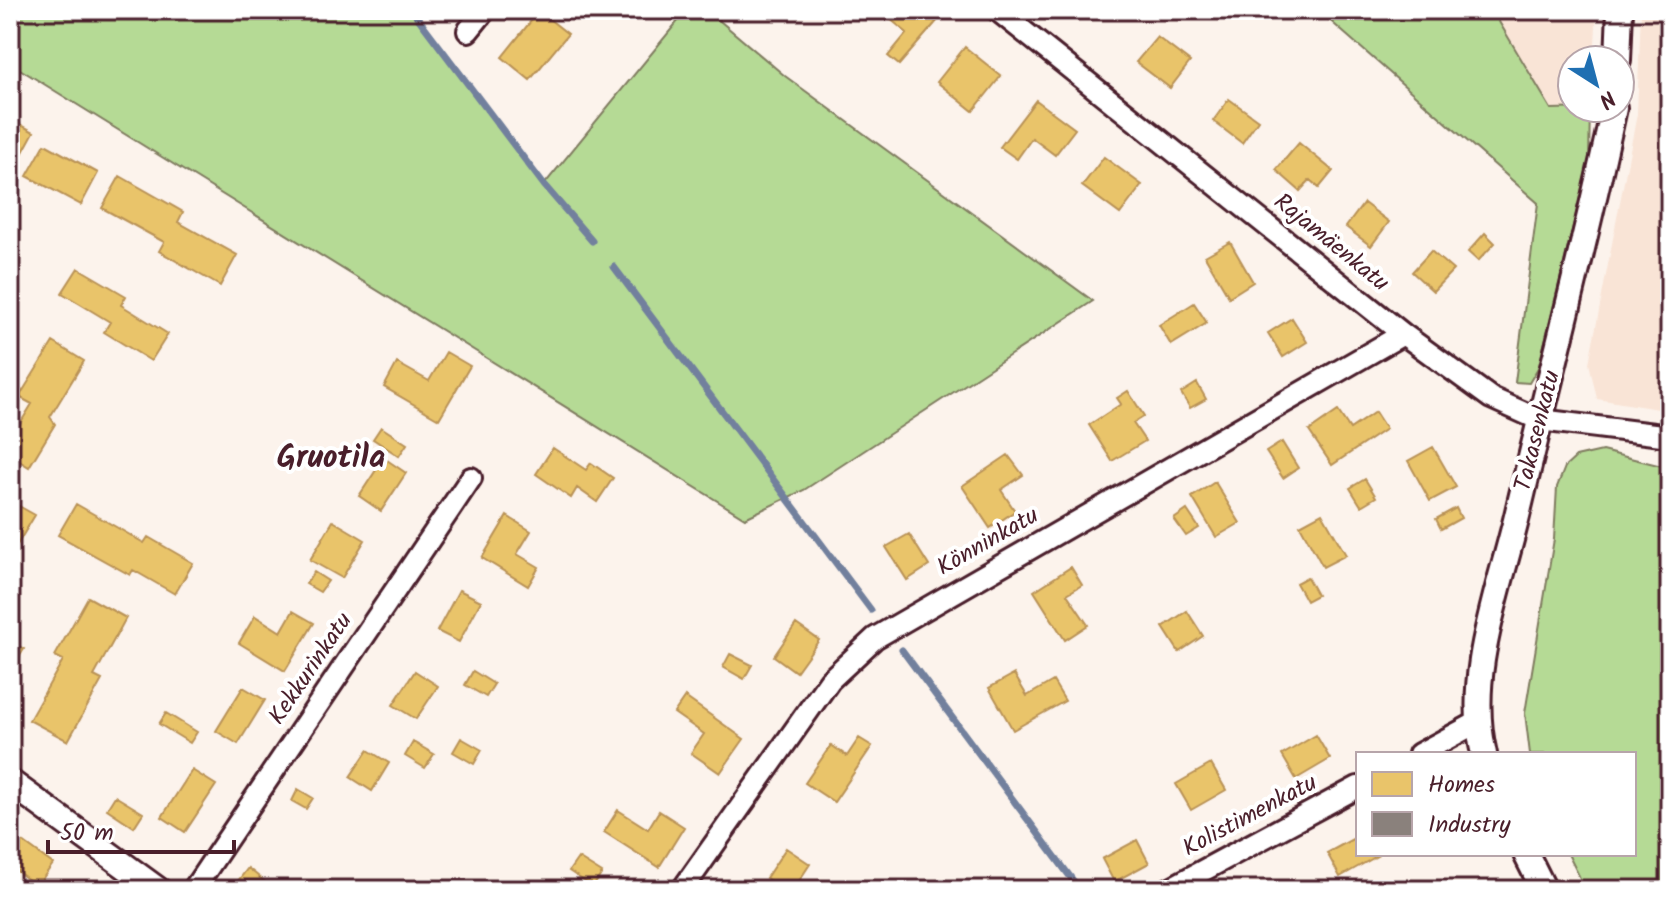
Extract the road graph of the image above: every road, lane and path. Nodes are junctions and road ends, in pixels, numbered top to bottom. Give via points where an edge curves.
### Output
1 (485, 10) edge
2 (997, 10) edge
3 (1620, 10) edge
4 (468, 31) dead end
5 (1619, 44) edge
6 (1611, 124) edge
7 (1403, 334) junction
8 (1540, 420) junction
9 (1670, 436) edge
10 (471, 478) dead end
11 (1476, 723) junction
12 (1423, 752) edge
13 (1483, 752) edge
14 (10, 782) edge
15 (1356, 788) edge
16 (1527, 856) edge
17 (158, 890) edge
18 (193, 890) edge
19 (682, 890) edge
20 (1167, 890) edge
21 (1544, 890) edge

1 - 4 street
2 - 7 street, Rajamäenkatu
3 - 5 street
6 - 8 street, Takasenkatu
7 - 8 street, Rajamäenkatu via 1491,398
7 - 19 street, Könninkatu via 875,638 830,680
8 - 9 street, Rajamäenkatu
8 - 11 street, Takasenkatu via 1488,628
10 - 18 street, Kekkurinkatu
11 - 12 street
11 - 13 street, Takasenkatu
14 - 17 street
15 - 20 street, Kolistimenkatu
16 - 21 street

